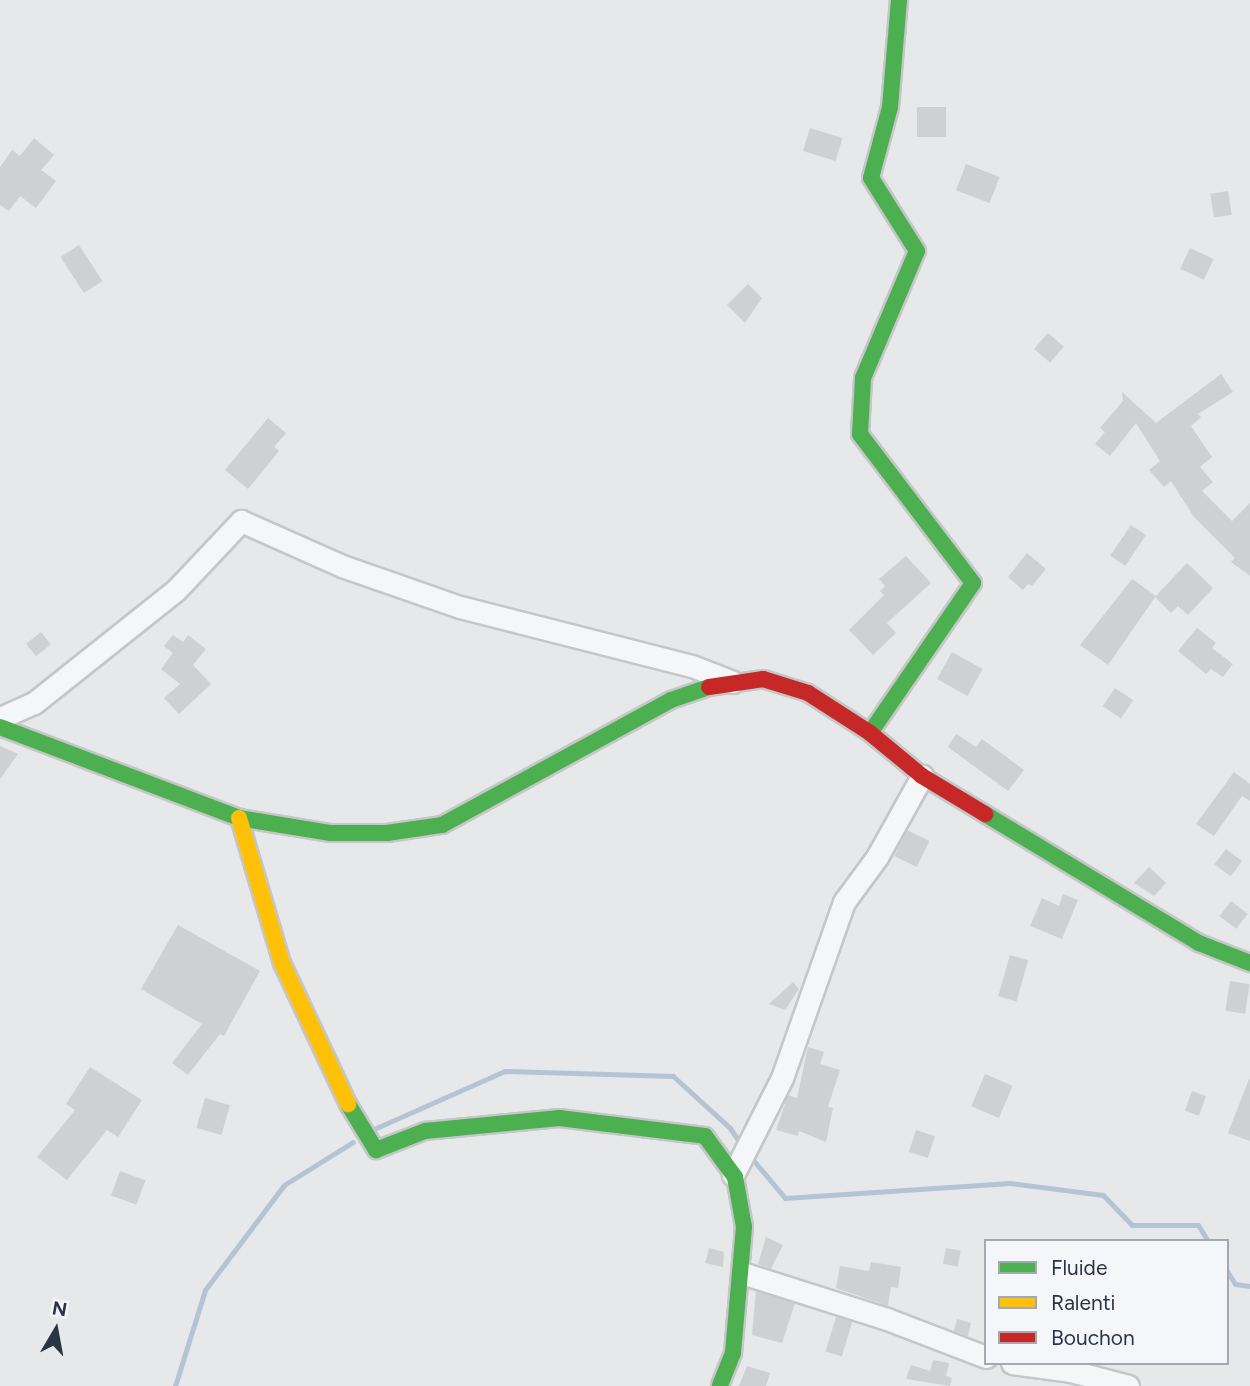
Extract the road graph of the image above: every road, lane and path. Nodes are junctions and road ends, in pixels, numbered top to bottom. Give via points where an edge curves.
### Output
1 (898, 0) edge
2 (733, 682) junction
3 (0, 718) edge
4 (0, 727) edge
5 (870, 733) junction
6 (922, 776) junction
7 (239, 818) junction
8 (1250, 963) edge
9 (733, 1175) junction
10 (742, 1273) junction
11 (984, 1356) edge
12 (1027, 1365) edge
13 (720, 1386) edge
14 (1128, 1386) edge

1 - 5 street via 890,107 871,178 917,251 863,378 860,434 973,583
2 - 3 street via 692,666 460,607 342,566 241,521 176,590 34,703
2 - 5 street via 763,679 808,693
2 - 7 street via 671,700 442,825 387,833 331,833
4 - 7 street
5 - 6 street
6 - 8 street via 1199,943
6 - 9 street via 877,857 844,902 782,1078
7 - 9 street via 282,963 348,1105 376,1150 425,1131 559,1118 705,1136
9 - 10 street via 744,1227
10 - 11 street
10 - 13 street via 733,1353
12 - 14 street

